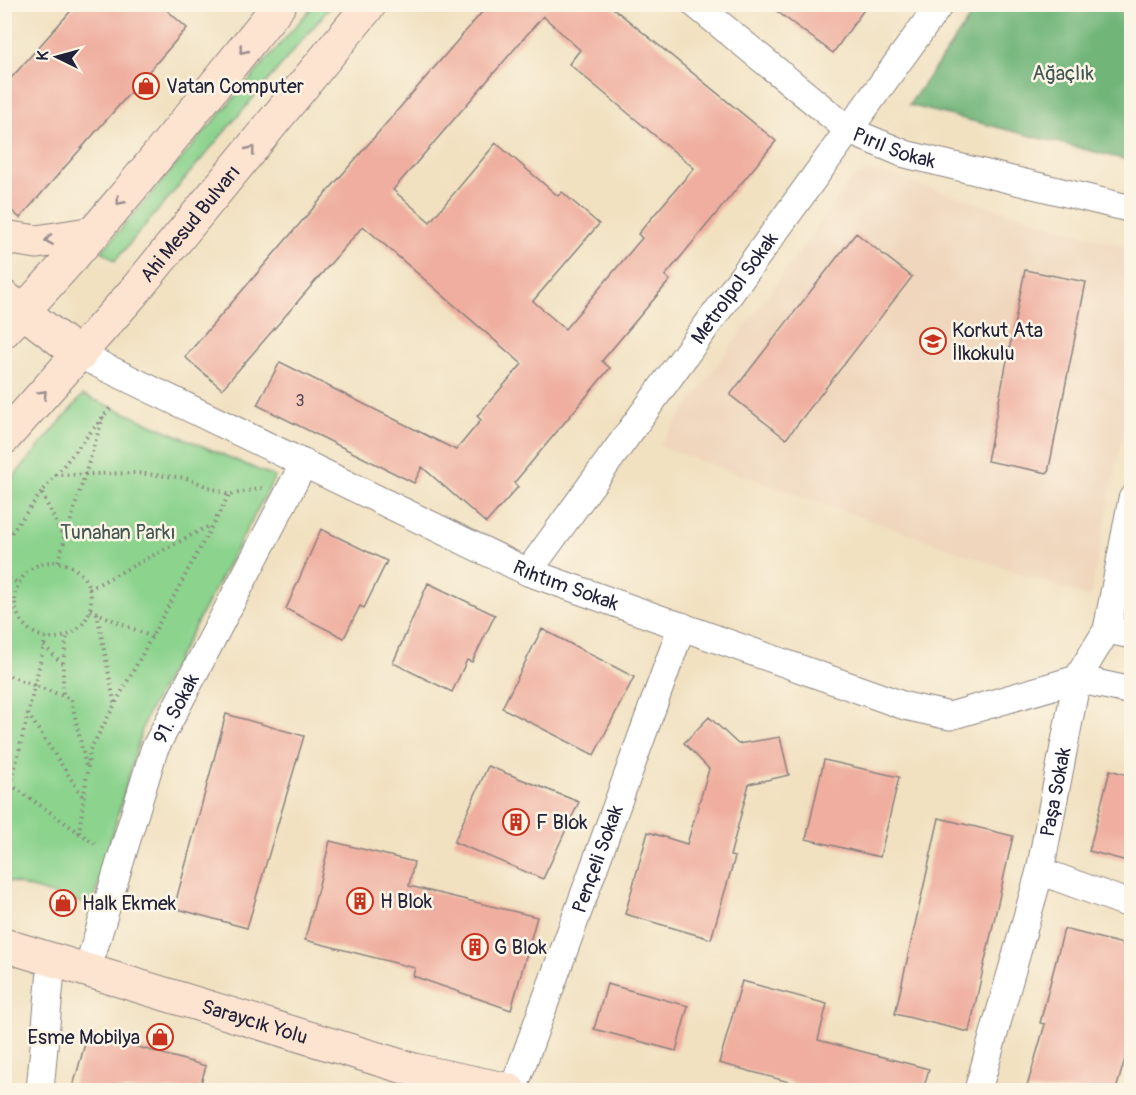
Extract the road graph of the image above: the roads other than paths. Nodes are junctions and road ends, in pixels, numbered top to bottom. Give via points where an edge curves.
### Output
1 (280, 4) edge
2 (370, 4) edge
3 (695, 4) edge
4 (939, 4) edge
5 (850, 130) junction
6 (1131, 209) edge
7 (94, 232) junction
8 (4, 237) edge
9 (11, 313) edge
10 (80, 355) junction
11 (4, 438) edge
12 (300, 472) junction
13 (1131, 499) edge
14 (528, 572) junction
15 (682, 626) junction
16 (1119, 633) edge
17 (1077, 679) junction
18 (1131, 691) edge
19 (1040, 871) junction
20 (1131, 905) edge
21 (4, 945) edge
22 (52, 960) junction
23 (87, 971) junction
24 (40, 1090) edge
25 (511, 1090) edge
26 (978, 1090) edge

1 -> 7 main road
10 -> 2 main road, Ahi Mesud Bulvarı
3 - 5 street, Pırıl Sokak
4 - 5 street, Metrolpol Sokak
5 - 6 street, Pırıl Sokak via 905,154
5 - 14 street, Metrolpol Sokak
7 -> 8 main road via 37,242
7 - 9 main road
9 - 10 main road
11 -> 10 main road, Ahi Mesud Bulvarı
10 - 12 street, Rıhtım Sokak
12 - 14 street, Rıhtım Sokak
12 - 23 street, 91. Sokak via 154,750
13 - 16 street, Paşa Sokak
14 - 15 street, Rıhtım Sokak
15 - 17 street, Rıhtım Sokak via 905,706 950,716
15 - 25 street, Pençeli Sokak
16 - 17 street, Paşa Sokak
17 - 18 street
17 - 19 street, Paşa Sokak
19 - 20 street
19 - 26 street, Paşa Sokak
21 - 22 main road, Saraycık Yolu
22 - 23 main road, Saraycık Yolu
22 - 24 street
23 - 25 main road, Saraycık Yolu via 414,1070

